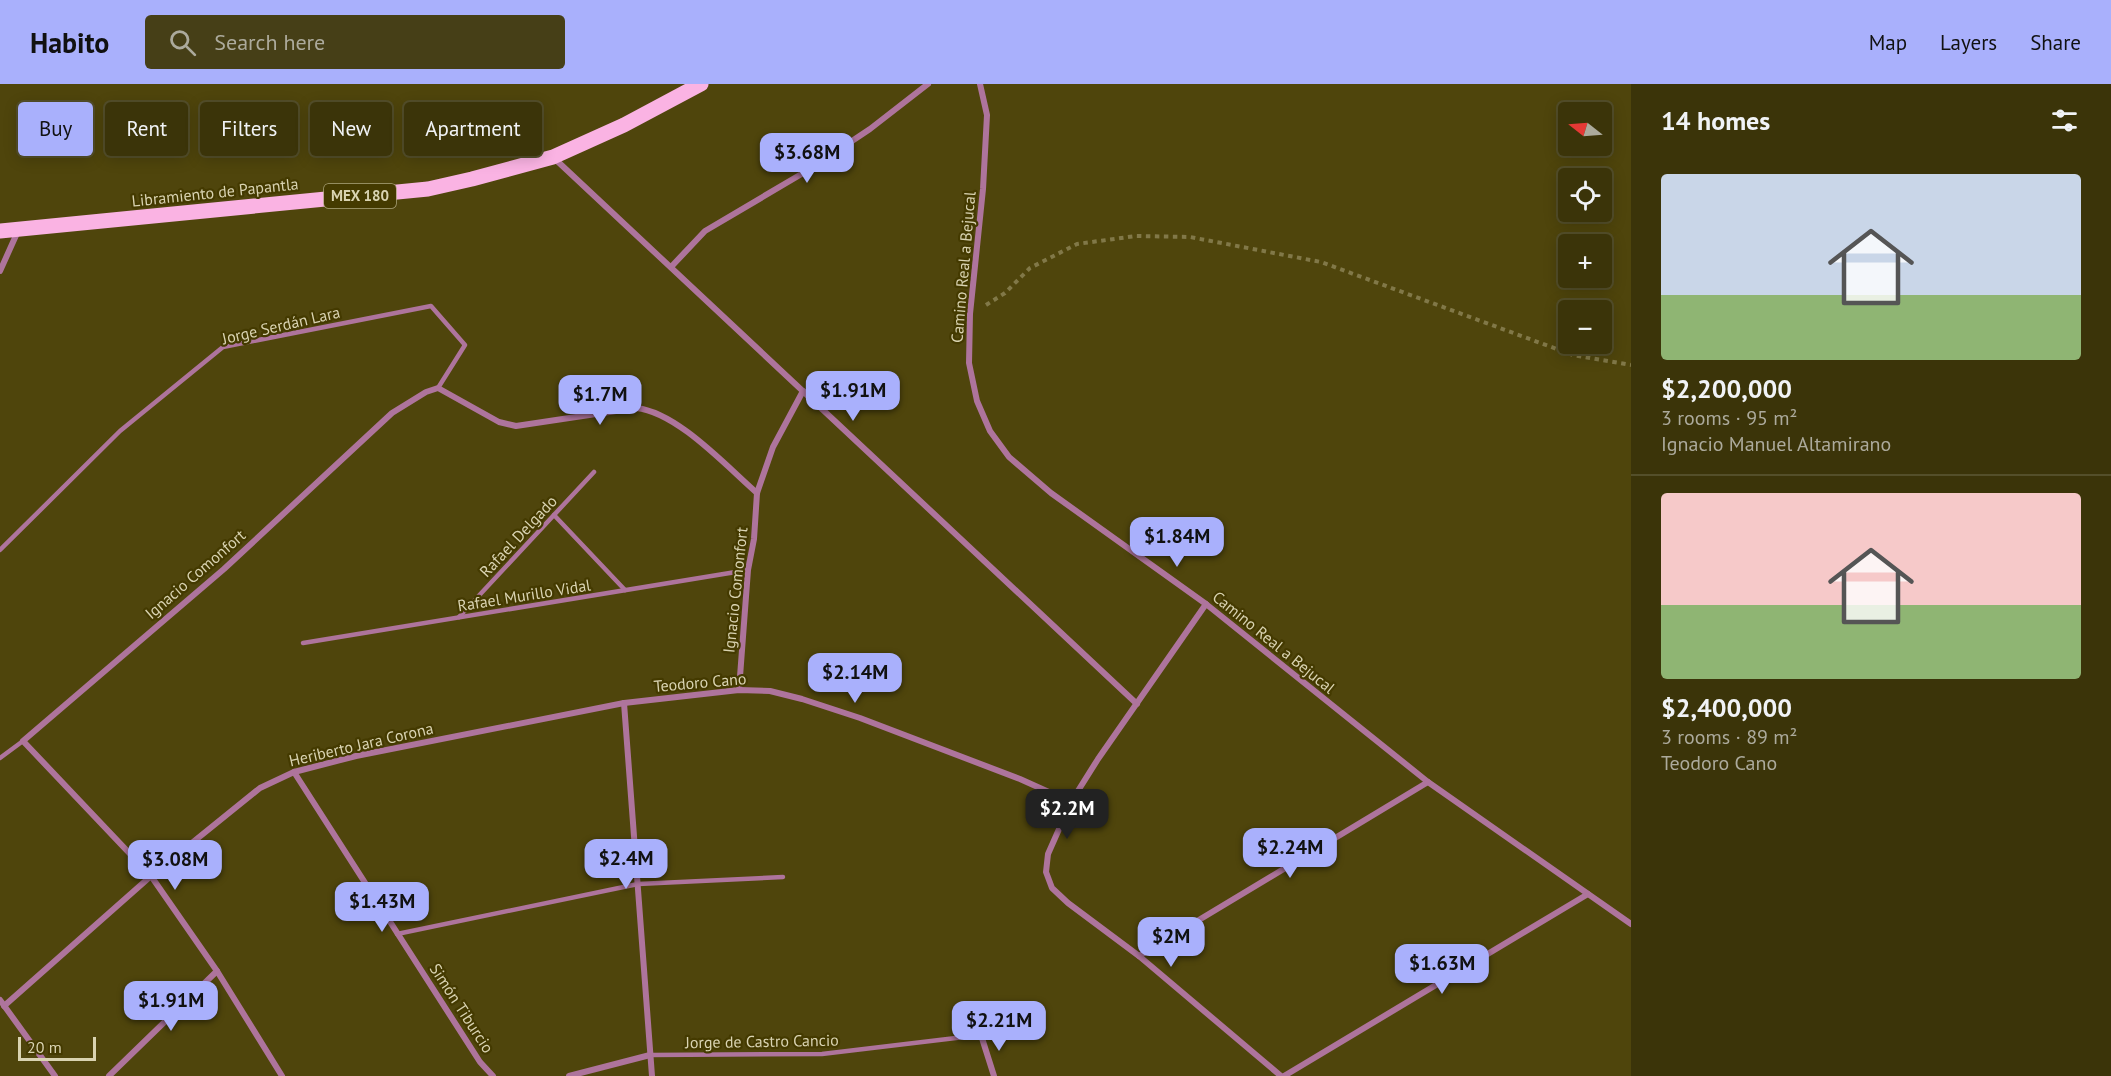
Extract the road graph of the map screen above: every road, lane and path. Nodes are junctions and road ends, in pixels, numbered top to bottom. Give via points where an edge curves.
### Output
1 (701, 84) edge
2 (928, 84) edge
3 (980, 84) edge
4 (553, 157) junction
5 (18, 229) junction
6 (0, 231) edge
7 (671, 267) junction
8 (0, 272) edge
9 (970, 314) junction
10 (1631, 365) edge
11 (438, 388) junction
12 (803, 391) junction
13 (594, 472) dead end
14 (758, 493) junction
15 (554, 515) junction
16 (0, 550) edge
17 (748, 570) junction
18 (625, 590) junction
19 (1206, 604) junction
20 (459, 617) junction
21 (303, 643) dead end
22 (739, 690) junction
23 (624, 703) junction
24 (1137, 704) junction
25 (23, 741) junction
26 (0, 758) edge
27 (294, 772) junction
28 (1428, 782) junction
29 (1071, 802) junction
30 (151, 876) junction
31 (783, 877) dead end
32 (638, 884) junction
33 (1588, 894) junction
34 (1631, 924) edge
35 (397, 934) junction
36 (1139, 956) junction
37 (217, 971) junction
38 (2, 1003) edge
39 (981, 1035) joint
40 (650, 1055) junction
41 (55, 1076) edge
42 (108, 1076) edge
43 (282, 1076) edge
44 (493, 1076) edge
45 (569, 1076) edge
46 (652, 1076) edge
47 (994, 1076) edge
48 (1283, 1076) edge

1 - 4 main road, Libramiento de Papantla / MEX 180
2 - 7 street via 810,169 705,231
3 - 9 street, Camino Real a Bejucal via 987,115
4 - 5 main road, Libramiento de Papantla / MEX 180 via 428,189
4 - 7 street
5 - 6 main road, Libramiento de Papantla / MEX 180
5 - 8 street
7 - 12 street
9 - 10 path via 1005,293 1030,268 1077,244 1136,236 1190,237 1321,262 1573,355
9 - 19 street, Camino Real a Bejucal via 969,363 977,401 990,431 1009,458 1051,493
11 - 14 street via 499,422 516,426 636,408 653,411 690,433
11 - 16 lane, Jorge Serdán Lara via 465,345 431,306 223,347 120,431
11 - 25 street, Ignacio Comonfort via 392,412 224,569
12 - 14 street, Ignacio Comonfort via 773,447
12 - 24 street
13 - 15 lane, Rafael Delgado
14 - 17 street, Ignacio Comonfort
15 - 18 lane
15 - 20 lane, Rafael Delgado
17 - 18 lane, Rafael Murillo Vidal
17 - 22 street, Ignacio Comonfort
18 - 20 lane, Rafael Murillo Vidal
19 - 24 street
19 - 28 street, Camino Real a Bejucal
20 - 21 lane, Rafael Murillo Vidal
22 - 23 street, Teodoro Cano
22 - 29 street, Teodoro Cano via 770,691 860,718
23 - 27 street, Heriberto Jara Corona
23 - 32 street
24 - 29 street
25 - 26 lane
25 - 30 street
27 - 30 street, Heriberto Jara Corona via 260,788
27 - 35 street, Simón Tiburcio
28 - 33 street, Camino Real a Bejucal
28 - 36 street
29 - 36 street via 1048,854 1046,872 1052,888
30 - 37 street
30 - 38 street, Heriberto Jara Corona
31 - 32 lane
32 - 35 lane
32 - 40 street
33 - 34 street, Camino Real a Bejucal
33 - 48 street
35 - 44 street, Simón Tiburcio
36 - 48 street
37 - 42 street
37 - 43 street
38 - 41 street
39 - 40 lane, Jorge de Castro Cancio via 822,1054
39 - 47 street
40 - 45 street
40 - 46 street

